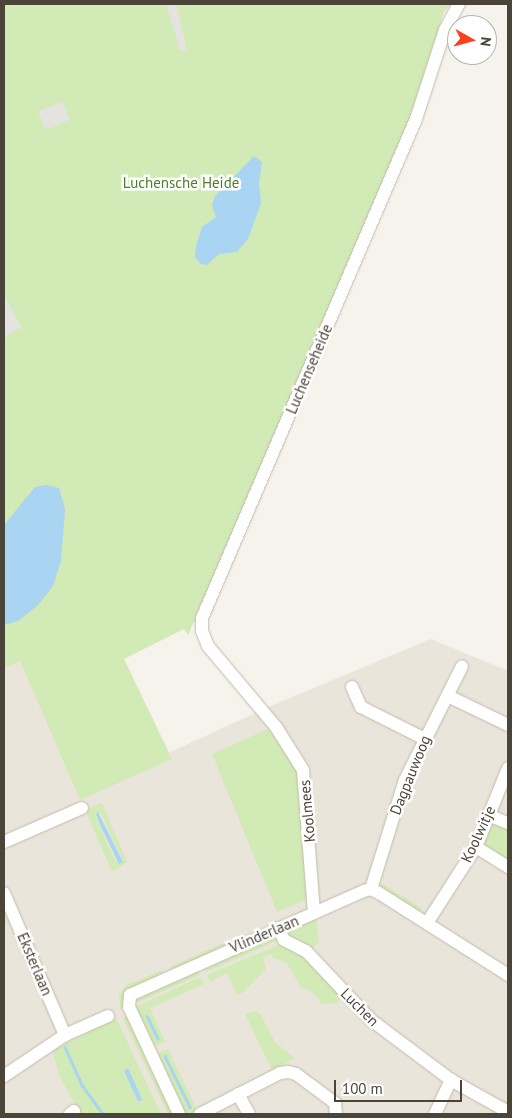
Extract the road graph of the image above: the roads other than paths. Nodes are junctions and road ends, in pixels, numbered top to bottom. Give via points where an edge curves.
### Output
1 (458, 4) edge
2 (462, 666) dead end
3 (352, 687) dead end
4 (448, 696) junction
5 (270, 719) joint
6 (508, 725) edge
7 (423, 738) junction
8 (508, 768) edge
9 (82, 808) dead end
10 (488, 815) junction
11 (508, 823) edge
12 (4, 842) edge
13 (476, 847) junction
14 (508, 867) edge
15 (371, 889) junction
16 (4, 893) edge
17 (314, 913) junction
18 (427, 923) junction
19 (278, 928) junction
20 (508, 975) edge
21 (108, 1016) dead end
22 (65, 1035) junction
23 (4, 1076) edge
24 (451, 1080) junction
25 (238, 1094) junction
26 (508, 1112) edge
27 (179, 1114) edge
28 (200, 1114) edge
29 (249, 1114) edge
30 (336, 1114) edge
31 (435, 1114) edge

1 - 5 street, Luchenseheide via 444,30 416,118 384,195 205,609 202,631 208,646
2 - 4 street, Dagpauwoog
3 - 7 street via 362,707
4 - 6 street
4 - 7 street, Dagpauwoog
5 - 17 street, Koolmees via 293,750 306,781
7 - 15 street, Dagpauwoog via 405,780
8 - 10 street, Koolwitje
9 - 12 street
10 - 11 street
10 - 13 street, Koolwitje
13 - 14 street
13 - 18 street, Koolwitje
15 - 17 street, Vlinderlaan
15 - 18 street
16 - 22 street, Eksterlaan
17 - 19 street, Vlinderlaan
18 - 20 street
19 - 24 street, Luchen via 284,940 306,952 371,1020
19 - 27 street, Vlinderlaan via 130,995 129,1007
21 - 22 street
22 - 23 street
24 - 26 street, Luchen
24 - 31 street
25 - 28 street
25 - 29 street
25 - 30 street via 288,1072 296,1074 335,1103

